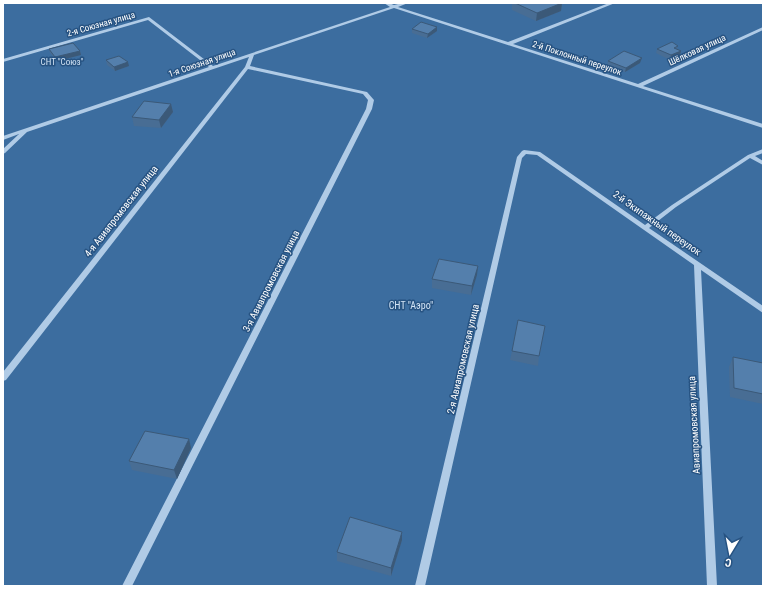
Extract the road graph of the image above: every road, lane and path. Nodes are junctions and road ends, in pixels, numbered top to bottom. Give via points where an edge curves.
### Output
1 (386, 3) edge
2 (406, 3) edge
3 (613, 3) edge
4 (394, 7) junction
5 (763, 28) edge
6 (508, 44) junction
7 (252, 54) junction
8 (3, 60) edge
9 (247, 67) junction
10 (213, 68) junction
11 (638, 86) junction
12 (763, 126) edge
13 (27, 130) junction
14 (3, 138) edge
15 (763, 151) edge
16 (3, 152) edge
17 (538, 153) joint
18 (750, 156) junction
19 (763, 162) edge
20 (646, 227) junction
21 (697, 263) junction
22 (763, 310) edge
23 (3, 378) edge
24 (127, 586) edge
25 (420, 586) edge
26 (712, 586) edge

1 - 4 street, 2-й Поклонный переулок
2 - 4 street, 1-я Союзная улица
3 - 6 street
4 - 6 street, 2-й Поклонный переулок
4 - 7 street, 1-я Союзная улица
5 - 11 street, Шёлковая улица
6 - 11 street, 2-й Поклонный переулок
7 - 9 street, 4-я Авиапромовская улица
7 - 10 street, 1-я Союзная улица
8 - 10 street, 2-я Союзная улица via 149,18
9 - 23 street, 4-я Авиапромовская улица
9 - 24 street, 3-я Авиапромовская улица via 365,93 371,100 369,109
10 - 13 street, 1-я Союзная улица
11 - 12 street, 2-й Поклонный переулок
13 - 14 street, 1-я Союзная улица
13 - 16 street
15 - 18 street
17 - 20 street, 2-й Экипажный переулок
17 - 25 street, 2-я Авиапромовская улица via 524,152 519,158
18 - 19 street
18 - 20 street
20 - 21 street, 2-й Экипажный переулок
21 - 22 street, 2-й Экипажный переулок
21 - 26 street, Авиапромовская улица

